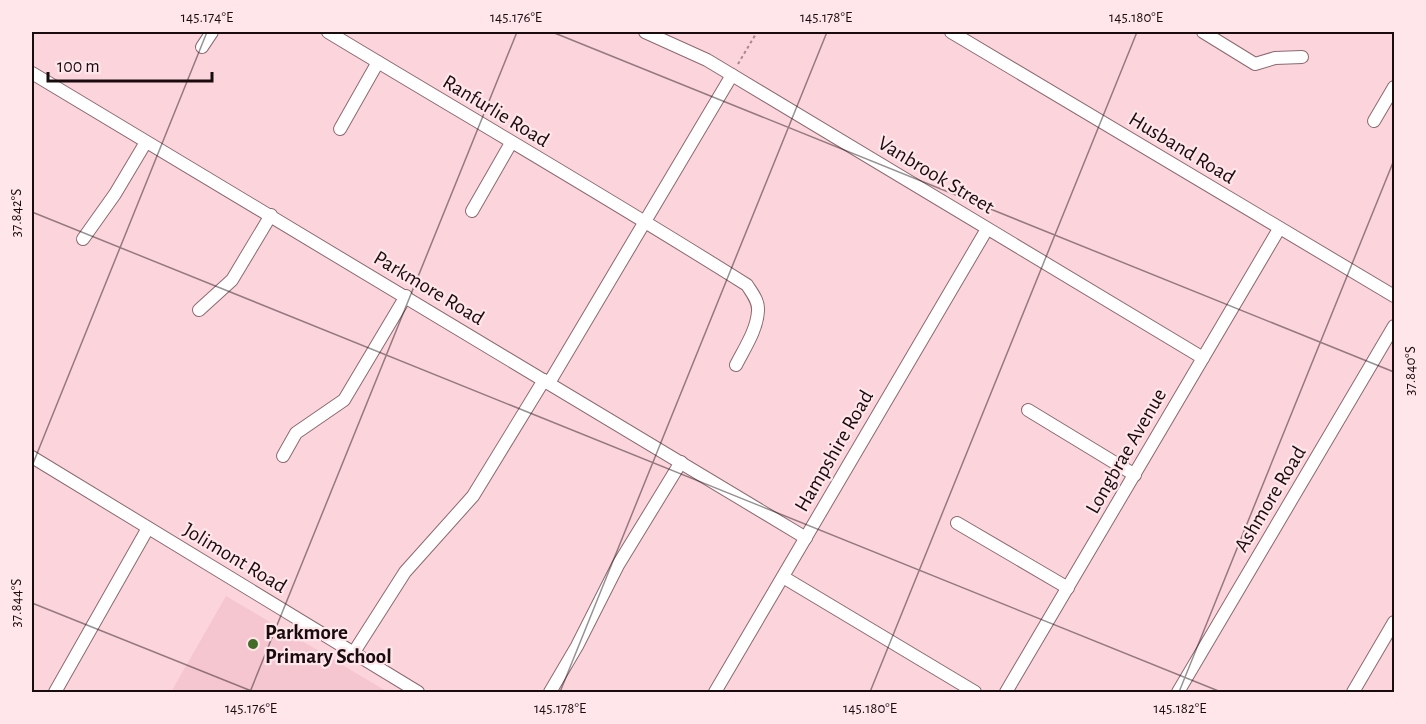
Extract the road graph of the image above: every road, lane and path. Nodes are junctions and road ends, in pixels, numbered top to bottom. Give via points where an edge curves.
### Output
1 (212, 32) edge
2 (328, 32) edge
3 (645, 32) edge
4 (757, 32) edge
5 (951, 32) edge
6 (1203, 32) edge
7 (202, 47) dead end
8 (1302, 57) dead end
9 (378, 62) junction
10 (32, 73) edge
11 (732, 75) junction
12 (1395, 87) edge
13 (1374, 121) dead end
14 (340, 129) dead end
15 (146, 142) junction
16 (511, 143) junction
17 (472, 211) dead end
18 (271, 215) junction
19 (645, 221) junction
20 (987, 229) junction
21 (1279, 229) junction
22 (83, 239) dead end
23 (1395, 296) edge
24 (406, 297) junction
25 (199, 310) dead end
26 (1395, 326) edge
27 (1203, 357) junction
28 (736, 365) dead end
29 (546, 381) junction
30 (1028, 410) dead end
31 (283, 456) dead end
32 (32, 458) edge
33 (681, 462) junction
34 (1135, 475) junction
35 (957, 523) dead end
36 (148, 528) junction
37 (806, 538) junction
38 (783, 577) junction
39 (1068, 588) junction
40 (1393, 629) edge
41 (354, 652) junction
42 (56, 693) edge
43 (418, 693) edge
44 (550, 693) edge
45 (715, 693) edge
46 (975, 693) edge
47 (1006, 693) edge
48 (1178, 693) edge
49 (1353, 693) edge

1 - 7 street
2 - 9 street, Ranfurlie Road
3 - 11 street, Vanbrook Street
4 - 11 path
5 - 21 street, Husband Road
6 - 8 street via 1255,64
9 - 14 street
9 - 16 street, Ranfurlie Road
10 - 15 street, Parkmore Road
11 - 19 street
11 - 20 street, Vanbrook Street
12 - 13 street
15 - 18 street, Parkmore Road
15 - 22 street
16 - 17 street
16 - 19 street, Ranfurlie Road
18 - 24 street, Parkmore Road
18 - 25 street via 232,280
19 - 28 street, Ranfurlie Road via 747,285 756,299 758,311
19 - 29 street
20 - 27 street, Vanbrook Street
20 - 37 street, Hampshire Road
21 - 23 street, Husband Road
21 - 27 street, Longbrae Avenue
24 - 29 street, Parkmore Road
24 - 31 street via 344,400 296,433
26 - 48 street, Ashmore Road
27 - 34 street, Longbrae Avenue
29 - 33 street, Parkmore Road
29 - 41 street via 473,496 405,572
30 - 34 street
32 - 36 street, Jolimont Road
33 - 37 street, Parkmore Road
33 - 44 street via 618,565
34 - 39 street, Longbrae Avenue
35 - 39 street
36 - 41 street, Jolimont Road
36 - 42 street
37 - 38 street, Hampshire Road
38 - 45 street, Hampshire Road
38 - 46 street
39 - 47 street, Longbrae Avenue
40 - 49 street
41 - 43 street, Jolimont Road

